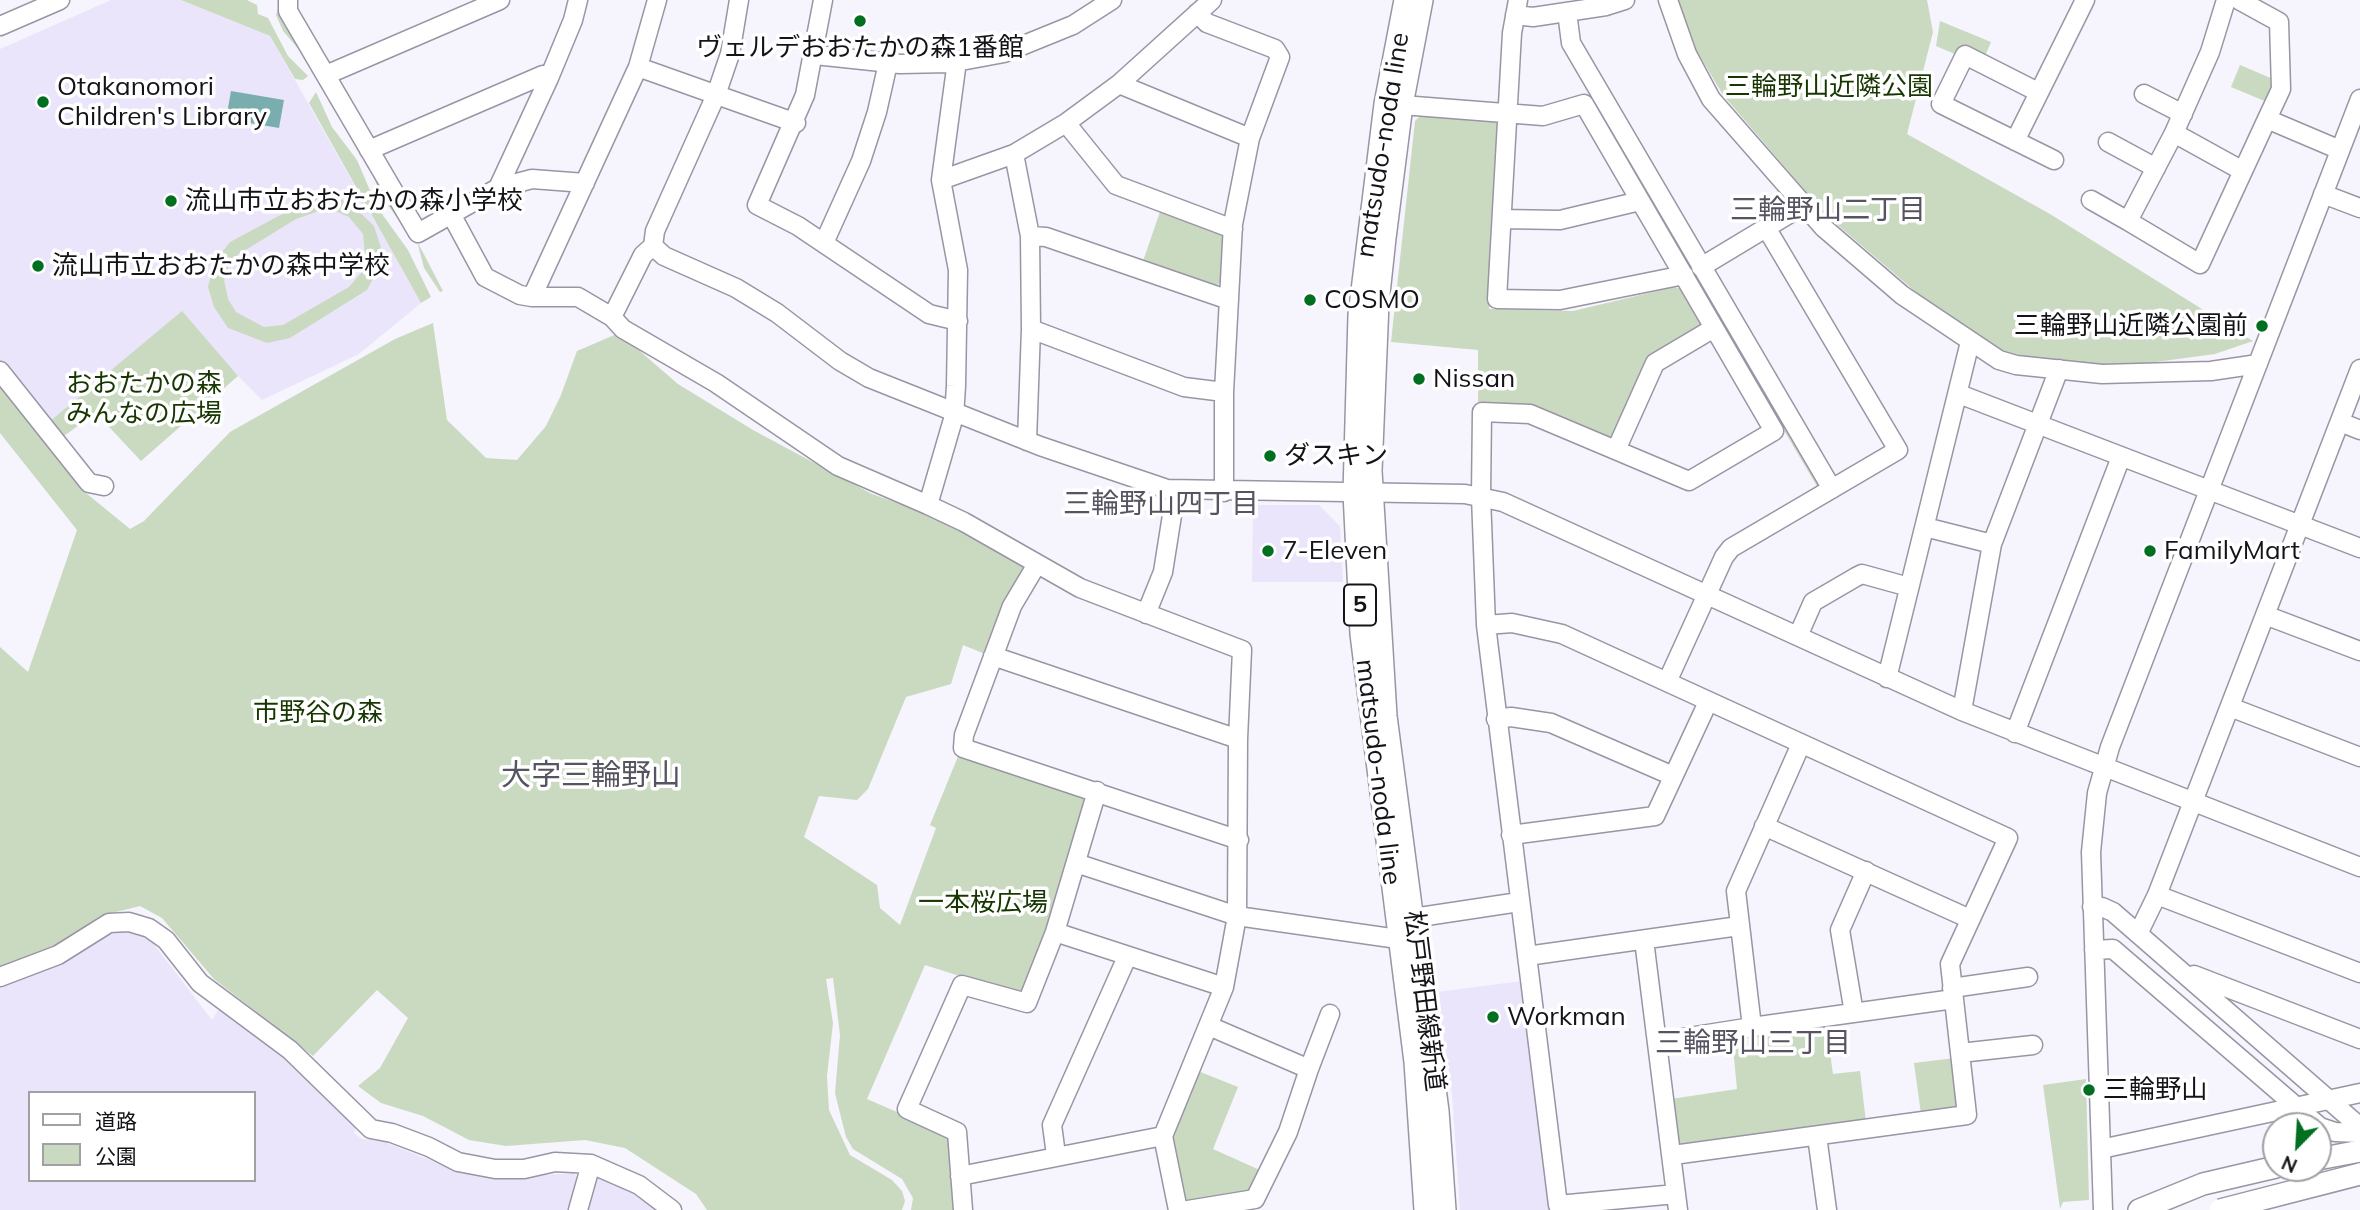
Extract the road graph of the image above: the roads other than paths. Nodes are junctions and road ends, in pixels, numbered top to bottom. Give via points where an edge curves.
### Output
1 (60, 0) edge
2 (288, 0) edge
3 (500, 0) edge
4 (578, 0) edge
5 (657, 0) edge
6 (739, 0) edge
7 (823, 0) edge
8 (1112, 0) edge
9 (1212, 0) edge
10 (1625, 0) edge
11 (1668, 0) edge
12 (2085, 0) edge
13 (2227, 0) edge
14 (2239, 0) edge
15 (1405, 1) edge
16 (1516, 8) edge
17 (1567, 12) junction
18 (1197, 13) junction
19 (0, 26) edge
20 (815, 55) junction
21 (957, 61) junction
22 (888, 63) junction
23 (638, 67) junction
24 (326, 75) junction
25 (549, 78) junction
26 (1119, 84) junction
27 (2038, 92) junction
28 (2144, 94) dead end
29 (716, 95) junction
30 (2360, 99) edge
31 (1402, 105) junction
32 (1507, 112) junction
33 (2183, 114) junction
34 (2267, 119) junction
35 (796, 123) junction
36 (1066, 123) junction
37 (2175, 133) junction
38 (1250, 138) junction
39 (2015, 141) junction
40 (2108, 142) dead end
41 (369, 150) junction
42 (2340, 150) junction
43 (1014, 154) junction
44 (2054, 160) dead end
45 (2156, 167) junction
46 (2241, 170) junction
47 (941, 180) junction
48 (585, 183) junction
49 (498, 188) junction
50 (2323, 194) junction
51 (2091, 200) dead end
52 (1640, 201) junction
53 (1804, 205) junction
54 (2360, 208) edge
55 (451, 214) junction
56 (1502, 219) junction
57 (2128, 222) junction
58 (1233, 229) junction
59 (1767, 229) junction
60 (1030, 236) junction
61 (824, 243) junction
62 (653, 246) junction
63 (1701, 267) junction
64 (1684, 275) junction
65 (532, 297) junction
66 (1229, 300) junction
67 (612, 317) junction
68 (958, 321) junction
69 (1713, 328) junction
70 (1031, 329) junction
71 (1970, 342) junction
72 (2258, 364) junction
73 (2059, 369) junction
74 (2360, 369) edge
75 (0, 371) edge
76 (1224, 392) junction
77 (1959, 394) junction
78 (954, 413) junction
79 (2340, 422) junction
80 (2039, 424) junction
81 (2360, 430) edge
82 (1027, 441) junction
83 (1616, 450) junction
84 (2121, 457) junction
85 (104, 486) dead end
86 (1832, 489) junction
87 (1176, 490) junction
88 (2209, 490) junction
89 (1224, 492) junction
90 (1363, 493) junction
91 (1481, 497) junction
92 (928, 506) junction
93 (2299, 524) junction
94 (1925, 527) junction
95 (1992, 544) junction
96 (2360, 548) edge
97 (1037, 564) junction
98 (1909, 587) junction
99 (1706, 594) junction
100 (1146, 614) junction
101 (2265, 615) junction
102 (1486, 625) junction
103 (1798, 636) junction
104 (2360, 651) edge
105 (993, 656) junction
106 (1887, 678) junction
107 (1667, 682) junction
108 (1708, 702) junction
109 (2230, 706) junction
110 (1962, 711) junction
111 (1496, 719) junction
112 (2015, 733) junction
113 (1238, 738) junction
114 (1801, 744) junction
115 (2360, 757) edge
116 (2104, 769) junction
117 (1673, 776) junction
118 (1097, 791) junction
119 (2192, 802) junction
120 (1764, 826) junction
121 (1511, 835) junction
122 (1239, 840) junction
123 (1076, 863) junction
124 (2360, 867) edge
125 (1866, 871) junction
126 (2157, 895) junction
127 (1519, 902) junction
128 (2092, 907) junction
129 (1237, 916) junction
130 (1413, 918) junction
131 (1970, 919) junction
132 (1739, 926) junction
133 (1055, 932) junction
134 (2138, 934) junction
135 (1398, 939) junction
136 (1644, 940) junction
137 (2094, 950) junction
138 (1527, 956) junction
139 (1126, 957) junction
140 (2180, 970) junction
141 (2360, 972) edge
142 (0, 977) edge
143 (2028, 978) dead end
144 (1224, 987) junction
145 (1953, 994) junction
146 (1854, 1013) junction
147 (1329, 1014) dead end
148 (1209, 1026) junction
149 (1752, 1027) junction
150 (2360, 1039) edge
151 (1657, 1042) junction
152 (2033, 1045) dead end
153 (1961, 1053) junction
154 (1309, 1069) junction
155 (2360, 1093) edge
156 (2330, 1100) junction
157 (2295, 1107) junction
158 (2360, 1127) edge
159 (2360, 1133) edge
160 (1163, 1136) junction
161 (1817, 1136) junction
162 (2102, 1149) junction
163 (2360, 1151) edge
164 (1056, 1155) junction
165 (1673, 1155) junction
166 (2332, 1156) edge
167 (591, 1164) junction
168 (2262, 1170) edge
169 (2360, 1174) edge
170 (2236, 1175) junction
171 (960, 1176) junction
172 (1677, 1202) edge
173 (578, 1210) edge
174 (672, 1210) edge
175 (963, 1210) edge
176 (1178, 1210) edge
177 (1188, 1210) edge
178 (1425, 1210) edge
179 (1445, 1210) edge
180 (1827, 1210) edge
181 (2103, 1210) edge
182 (2139, 1210) edge
183 (2220, 1210) edge
184 (2244, 1210) edge

1 - 19 street
2 - 24 street via 288,11
3 - 24 street
4 - 25 street
5 - 23 street
6 - 29 street via 730,54
7 - 20 street
8 - 21 street via 1044,39 1004,53
9 - 18 street
10 - 17 street
11 - 53 street via 1687,54 1711,99
12 - 27 street
13 - 33 street
14 - 34 street via 2279,22 2281,89
15 - 31 main road, 松戸野田線新道 / 5
15 - 90 main road, matsudo-noda line / 5 via 1385,104 1359,316
16 - 17 street via 1533,17
16 - 32 street
17 - 63 street via 1571,43
18 - 26 street
18 - 38 street via 1207,23 1275,48 1280,57
20 - 22 street
20 - 35 street
21 - 22 street
21 - 47 street
22 - 61 street via 861,161
23 - 29 street
23 - 48 street
24 - 41 street
25 - 41 street via 543,75
25 - 49 street
26 - 36 street
26 - 38 street
27 - 39 street
27 - 39 street via 1965,55 1941,104
28 - 33 street
29 - 35 street
29 - 62 street via 655,230
30 - 42 street
31 - 32 street
31 - 90 main road, 松戸野田線新道 / 5 via 1378,303
32 - 52 street via 1543,116 1584,104
32 - 56 street
33 - 37 street
34 - 42 street
34 - 46 street
35 - 61 street via 757,205
36 - 43 street
36 - 58 street via 1116,185
37 - 45 street
37 - 46 street
38 - 58 street
39 - 44 street
40 - 45 street
41 - 55 street via 418,233
42 - 50 street
43 - 47 street
43 - 60 street
45 - 57 street
46 - 57 street via 2200,264
47 - 68 street via 958,270
48 - 49 street via 532,179
48 - 65 street
49 - 55 street
50 - 54 street
50 - 72 street
51 - 57 street
52 - 56 street via 1560,220
52 - 64 street
53 - 59 street
53 - 71 street via 1902,295
55 - 65 street via 485,277
56 - 64 street via 1497,299 1560,300
58 - 66 street
59 - 63 street
59 - 86 street via 1898,450
60 - 66 street via 1046,237
60 - 70 street
61 - 68 street via 929,314
62 - 67 street via 643,255
62 - 78 street via 664,256 736,288 777,313 869,378
63 - 86 street
64 - 69 street
65 - 67 street via 578,298
66 - 76 street
67 - 92 street via 623,329 716,383 838,466
68 - 78 street
69 - 83 street via 1655,363
69 - 83 street via 1774,431 1689,481
70 - 76 street via 1184,387
70 - 82 street
71 - 73 street via 1999,360
71 - 77 street
72 - 73 street via 2211,371 2119,374
72 - 88 street
73 - 80 street
74 - 79 street
75 - 85 street via 89,484
76 - 89 street
77 - 80 street
77 - 94 street
78 - 82 street
78 - 92 street
79 - 81 street
79 - 93 street
80 - 84 street
80 - 95 street
82 - 87 street via 1142,483
83 - 91 street via 1530,414 1482,412
84 - 88 street
84 - 112 street
86 - 99 street via 1731,548
87 - 89 street
87 - 100 street via 1163,572
88 - 93 street
88 - 116 street
89 - 90 street
90 - 91 street
90 - 130 main road, 松戸野田線新道 / 5
90 - 135 main road, matsudo-noda line / 5 via 1361,634
91 - 99 street via 1525,510
91 - 102 street
92 - 97 street
93 - 96 street
93 - 101 street
94 - 95 street
94 - 98 street
95 - 110 street
97 - 100 street via 1080,589
97 - 105 street via 1012,606
98 - 103 street via 1862,574 1813,602
98 - 106 street
99 - 103 street
99 - 107 street
100 - 113 street via 1242,650
101 - 104 street
101 - 109 street
102 - 107 street via 1524,625 1562,634
102 - 111 street
103 - 106 street
105 - 113 street
105 - 118 street via 963,748
106 - 110 street
107 - 108 street
108 - 114 street
108 - 117 street
109 - 115 street
109 - 119 street
110 - 112 street
111 - 117 street via 1551,723
111 - 121 street
112 - 116 street
113 - 122 street
114 - 120 street
114 - 131 street via 2008,838
116 - 119 street
116 - 128 street via 2094,813
117 - 121 street via 1655,816
118 - 122 street
118 - 123 street
119 - 124 street
119 - 126 street
120 - 125 street
120 - 132 street via 1738,880
121 - 127 street
122 - 129 street
123 - 129 street
123 - 133 street
125 - 131 street
125 - 146 street via 1840,930
126 - 134 street
126 - 141 street
127 - 130 street
127 - 138 street
128 - 134 street via 2113,912
128 - 137 street
129 - 135 street
129 - 144 street
130 - 179 main road, 松戸野田線新道 / 5 via 1438,1111
131 - 145 street via 1950,964
132 - 136 street
132 - 149 street
133 - 139 street
133 - 171 street via 1027,1003 962,985 907,1109 957,1132
134 - 140 street
135 - 178 main road, matsudo-noda line / 5 via 1419,1102
136 - 138 street
136 - 151 street
137 - 157 street via 2113,949
137 - 162 street
138 - 172 street via 1558,1205
139 - 144 street
139 - 164 street via 1052,1125
140 - 150 street
140 - 156 street
142 - 167 street via 58,955 109,923 149,928 166,940 200,983 290,1050 371,1129 392,1132 458,1163 495,1170 555,1162
143 - 145 street
144 - 148 street
145 - 146 street
145 - 153 street
146 - 149 street
147 - 154 street
148 - 154 street
148 - 160 street
149 - 151 street
151 - 165 street
152 - 153 street
153 - 161 street via 1967,1115
154 - 177 street via 1289,1132 1255,1199
155 - 156 street
156 - 157 street
156 - 158 street
157 - 159 street via 2329,1131
157 - 162 street
160 - 164 street
160 - 176 street
161 - 165 street
161 - 180 street
162 - 181 street
163 - 166 main road
164 - 171 street
165 - 172 street
167 - 173 street
167 - 174 street via 639,1185
168 - 170 main road
169 - 183 main road, bridge
170 - 182 main road
170 - 184 street
171 - 175 street

